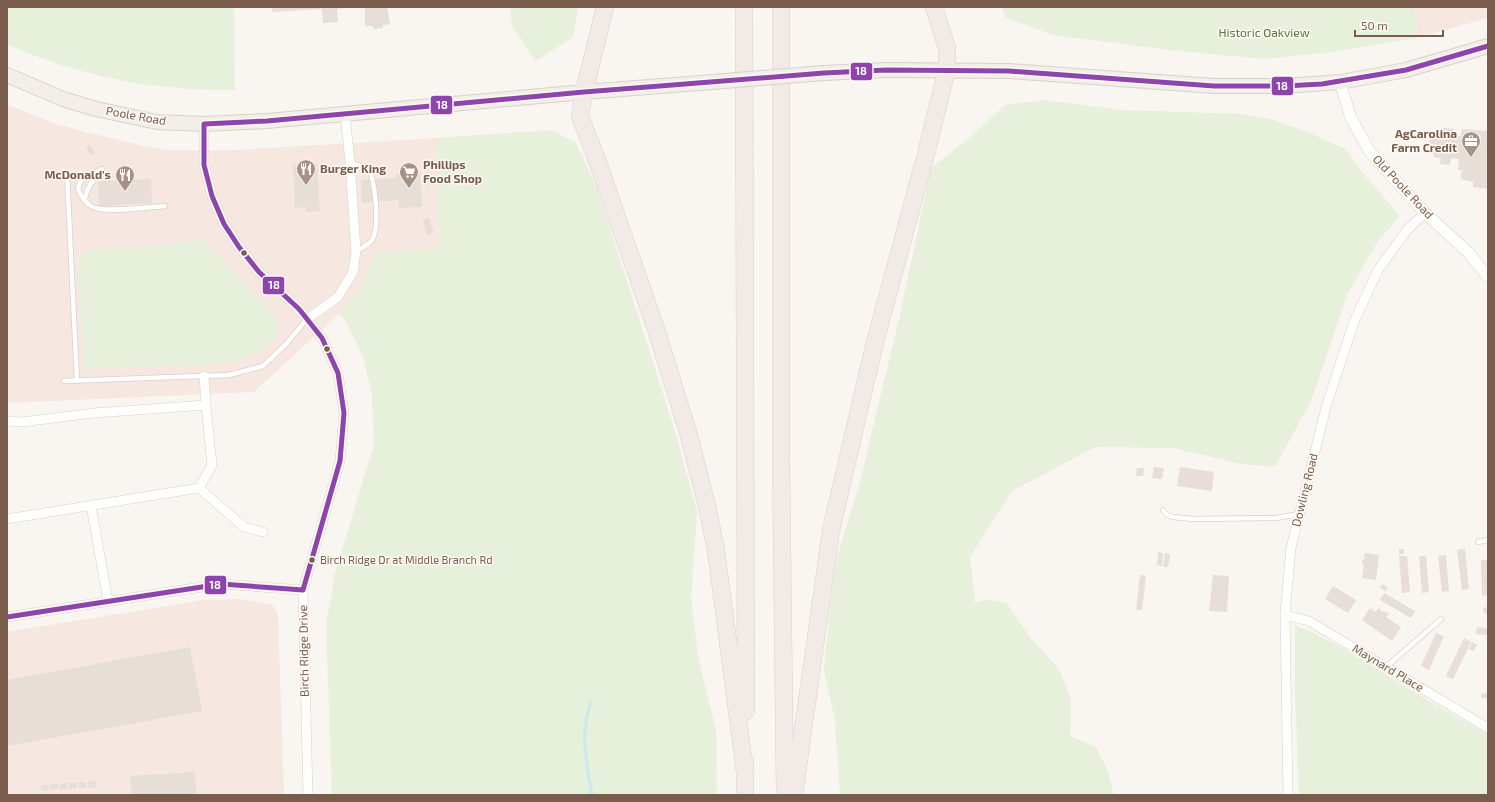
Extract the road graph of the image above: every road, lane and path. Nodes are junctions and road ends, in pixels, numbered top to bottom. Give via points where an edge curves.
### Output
1 (605, 7) edge
2 (744, 7) edge
3 (781, 7) edge
4 (934, 7) edge
5 (1488, 46) edge
6 (947, 69) junction
7 (7, 75) edge
8 (1340, 82) junction
9 (584, 92) junction
10 (345, 114) junction
11 (204, 124) junction
12 (350, 162) junction
13 (67, 173) dead end
14 (85, 201) junction
15 (165, 206) dead end
16 (1425, 213) junction
17 (356, 251) junction
18 (1488, 277) edge
19 (307, 319) junction
20 (204, 376) junction
21 (64, 381) dead end
22 (77, 381) junction
23 (206, 405) junction
24 (7, 421) edge
25 (199, 488) junction
26 (90, 506) junction
27 (1163, 510) dead end
28 (1299, 514) junction
29 (7, 519) edge
30 (264, 532) dead end
31 (1488, 540) edge
32 (1478, 542) dead end
33 (303, 590) junction
34 (108, 601) junction
35 (1286, 615) junction
36 (7, 616) edge
37 (1441, 619) dead end
38 (1386, 667) junction
39 (1488, 728) edge
40 (745, 772) junction
41 (308, 795) edge
42 (745, 795) edge
43 (785, 795) edge
44 (794, 795) edge
45 (1288, 795) edge

1 - 9 highway
2 - 40 highway
3 - 43 highway via 781,460
4 - 6 highway via 947,48
5 - 8 main road, Poole Road via 1406,70
6 - 8 main road, Poole Road via 1214,86 1285,86
6 - 9 main road, Poole Road, bridge via 824,73
6 - 44 highway via 875,342 831,530
7 - 11 main road, Poole Road via 63,99 96,109 157,122
8 - 16 street, Old Poole Road via 1352,118 1370,152
9 - 10 main road, Poole Road
9 - 40 highway via 580,116 661,344 707,506 716,550
10 - 11 main road, Poole Road
10 - 12 street
11 - 19 street, Birch Ridge Drive via 204,164 212,196 224,224 260,272
12 - 17 street
12 - 17 lane via 368,169 371,174 376,217 376,230 371,241
13 - 22 lane
14 - 14 lane via 78,189 81,180 102,169 92,182
14 - 15 lane via 92,207 104,210
16 - 18 street, Old Poole Road via 1468,252
16 - 28 street, Dowling Road via 1407,230 1378,270 1354,322 1326,407
17 - 19 street via 354,272 338,297
19 - 20 lane via 286,344 262,366 229,375
19 - 33 street, Birch Ridge Drive via 322,338 338,373 344,413 340,462
20 - 22 lane
20 - 23 street
21 - 22 lane
23 - 24 street via 22,422
23 - 25 street via 212,466
25 - 26 street
25 - 30 street via 244,527
26 - 29 street
26 - 34 street
27 - 28 lane via 1173,517 1193,519 1276,518
28 - 35 street, Dowling Road via 1291,548
31 - 32 lane
33 - 34 street via 221,584
33 - 41 street, Birch Ridge Drive
34 - 36 street
35 - 38 street, Maynard Place via 1309,621
35 - 45 street, Dowling Road
37 - 38 lane
38 - 39 street, Maynard Place
40 - 42 highway

